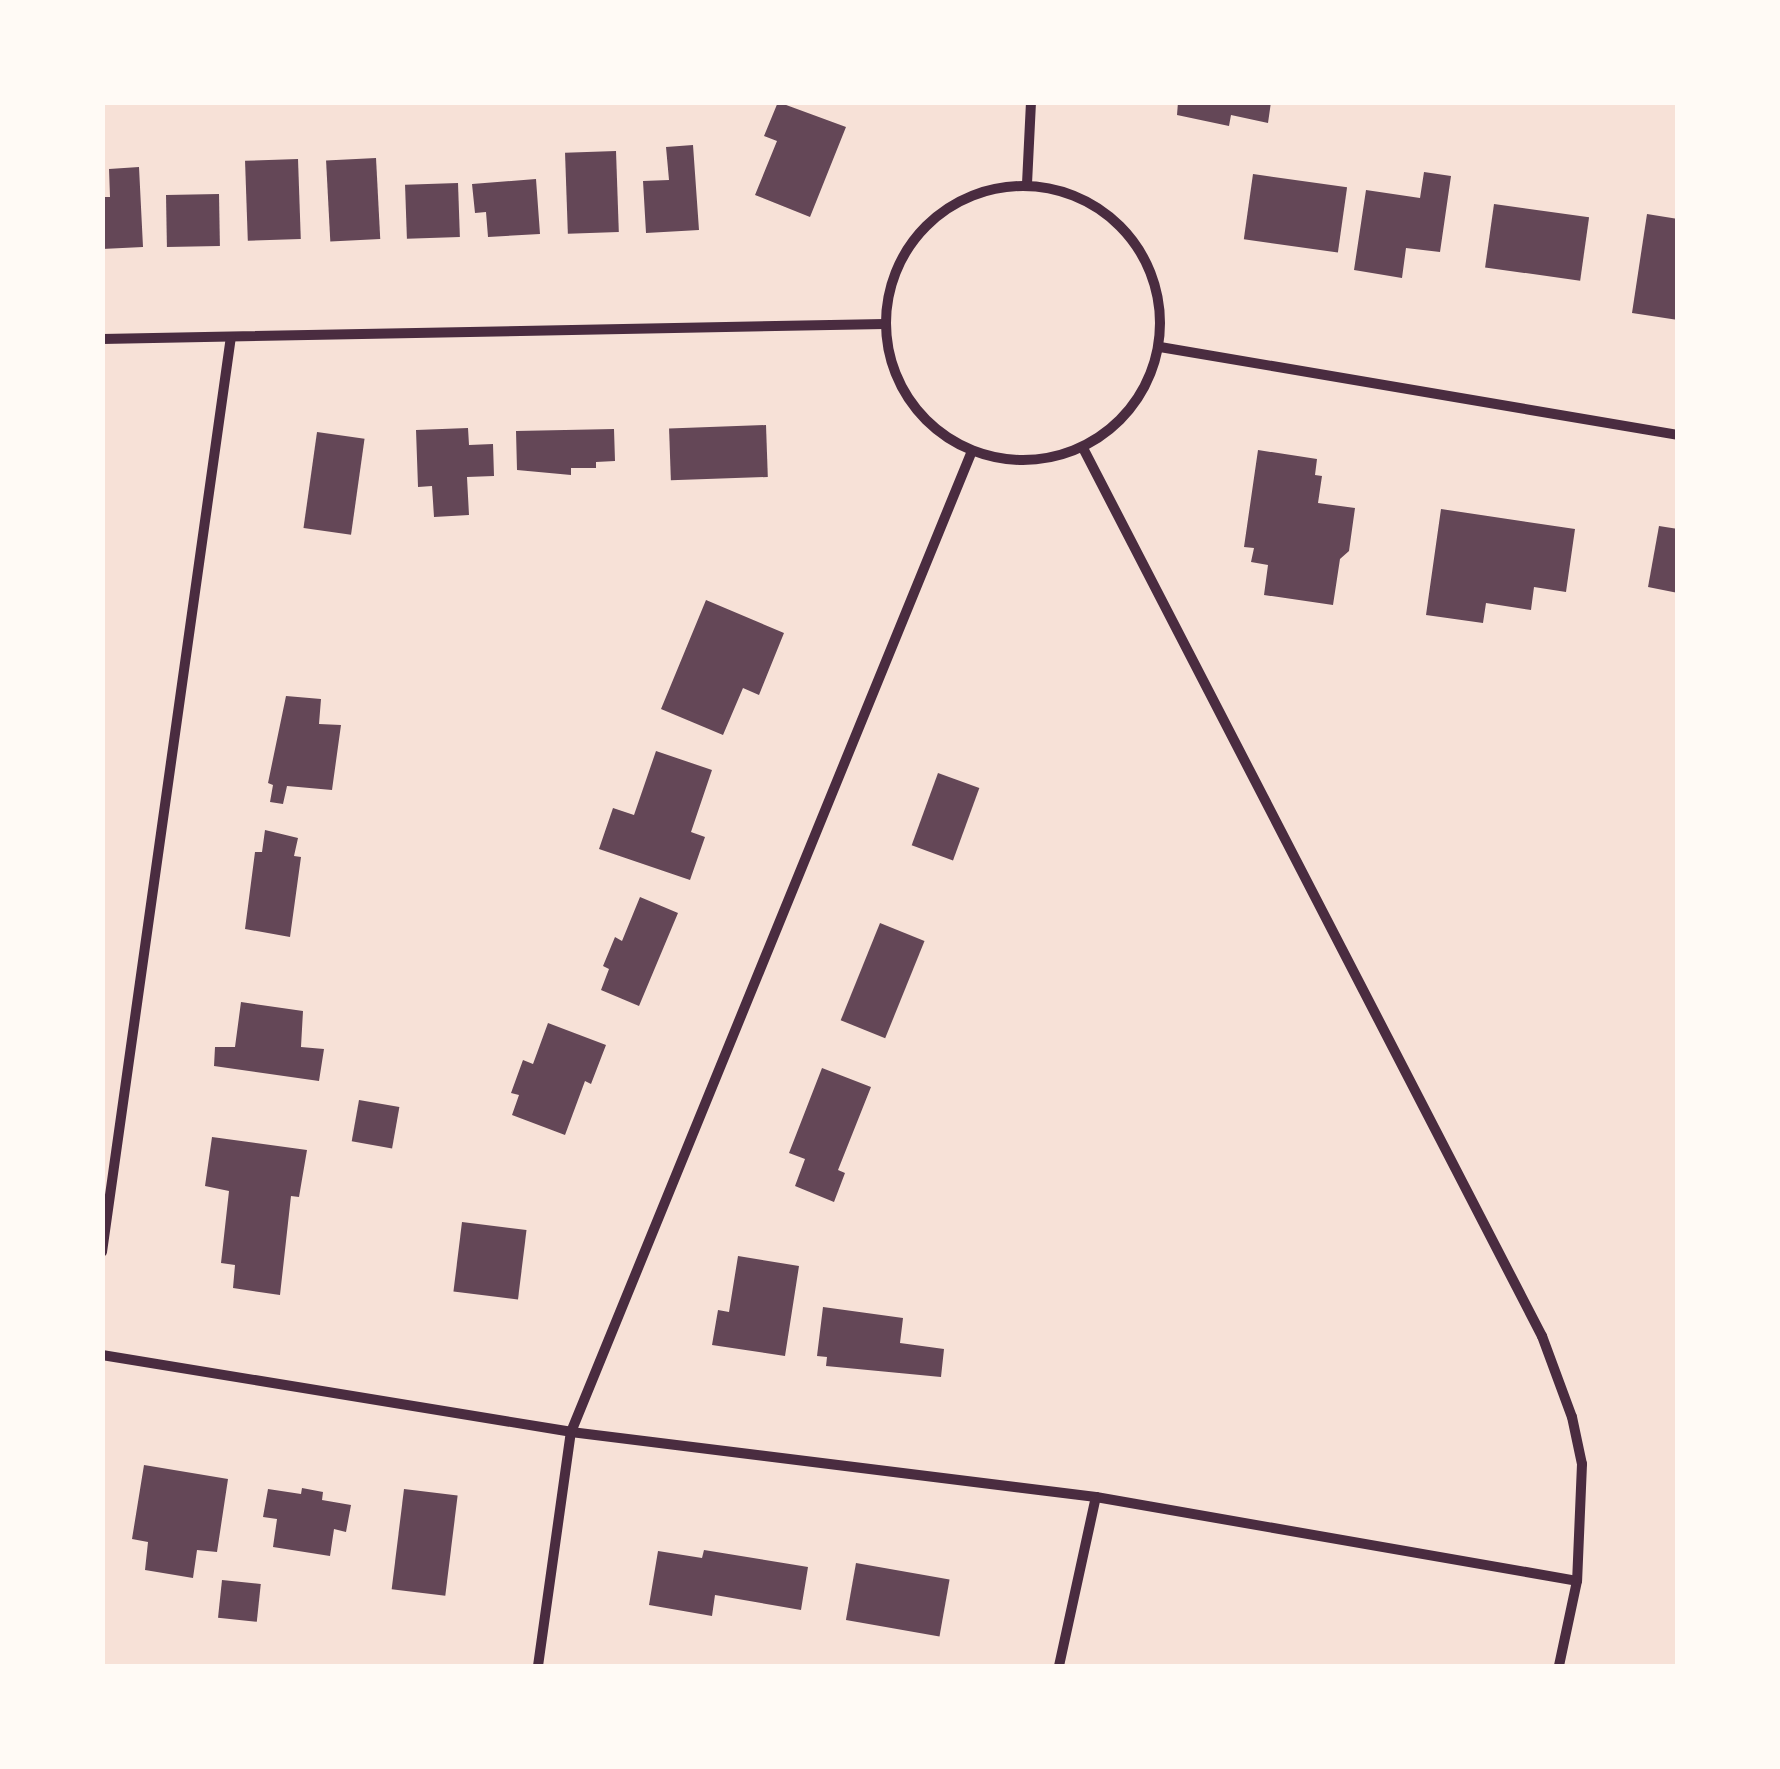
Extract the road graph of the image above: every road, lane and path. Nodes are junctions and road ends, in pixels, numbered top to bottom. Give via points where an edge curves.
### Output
1 (1031, 102) edge
2 (1027, 184) junction
3 (885, 324) junction
4 (231, 337) junction
5 (102, 339) edge
6 (1160, 347) junction
7 (1678, 435) edge
8 (1083, 448) junction
9 (972, 451) junction
10 (102, 1252) edge
11 (102, 1355) edge
12 (571, 1432) junction
13 (1096, 1497) junction
14 (1577, 1581) junction
15 (538, 1666) edge
16 (1059, 1666) edge
17 (1559, 1666) edge

1 - 2 street
2 - 3 street via 983,190 943,209 891,280
2 - 6 street via 1102,208 1131,236 1156,288
3 - 4 street
3 - 9 street via 892,364 910,401 937,430
4 - 5 street
4 - 10 street
6 - 7 street
6 - 8 street via 1145,388 1119,424
8 - 9 street via 1009,460
8 - 14 street via 1542,1336 1582,1464
9 - 12 street
11 - 12 street
12 - 13 street
12 - 15 street
13 - 14 street
13 - 16 street
14 - 17 street

